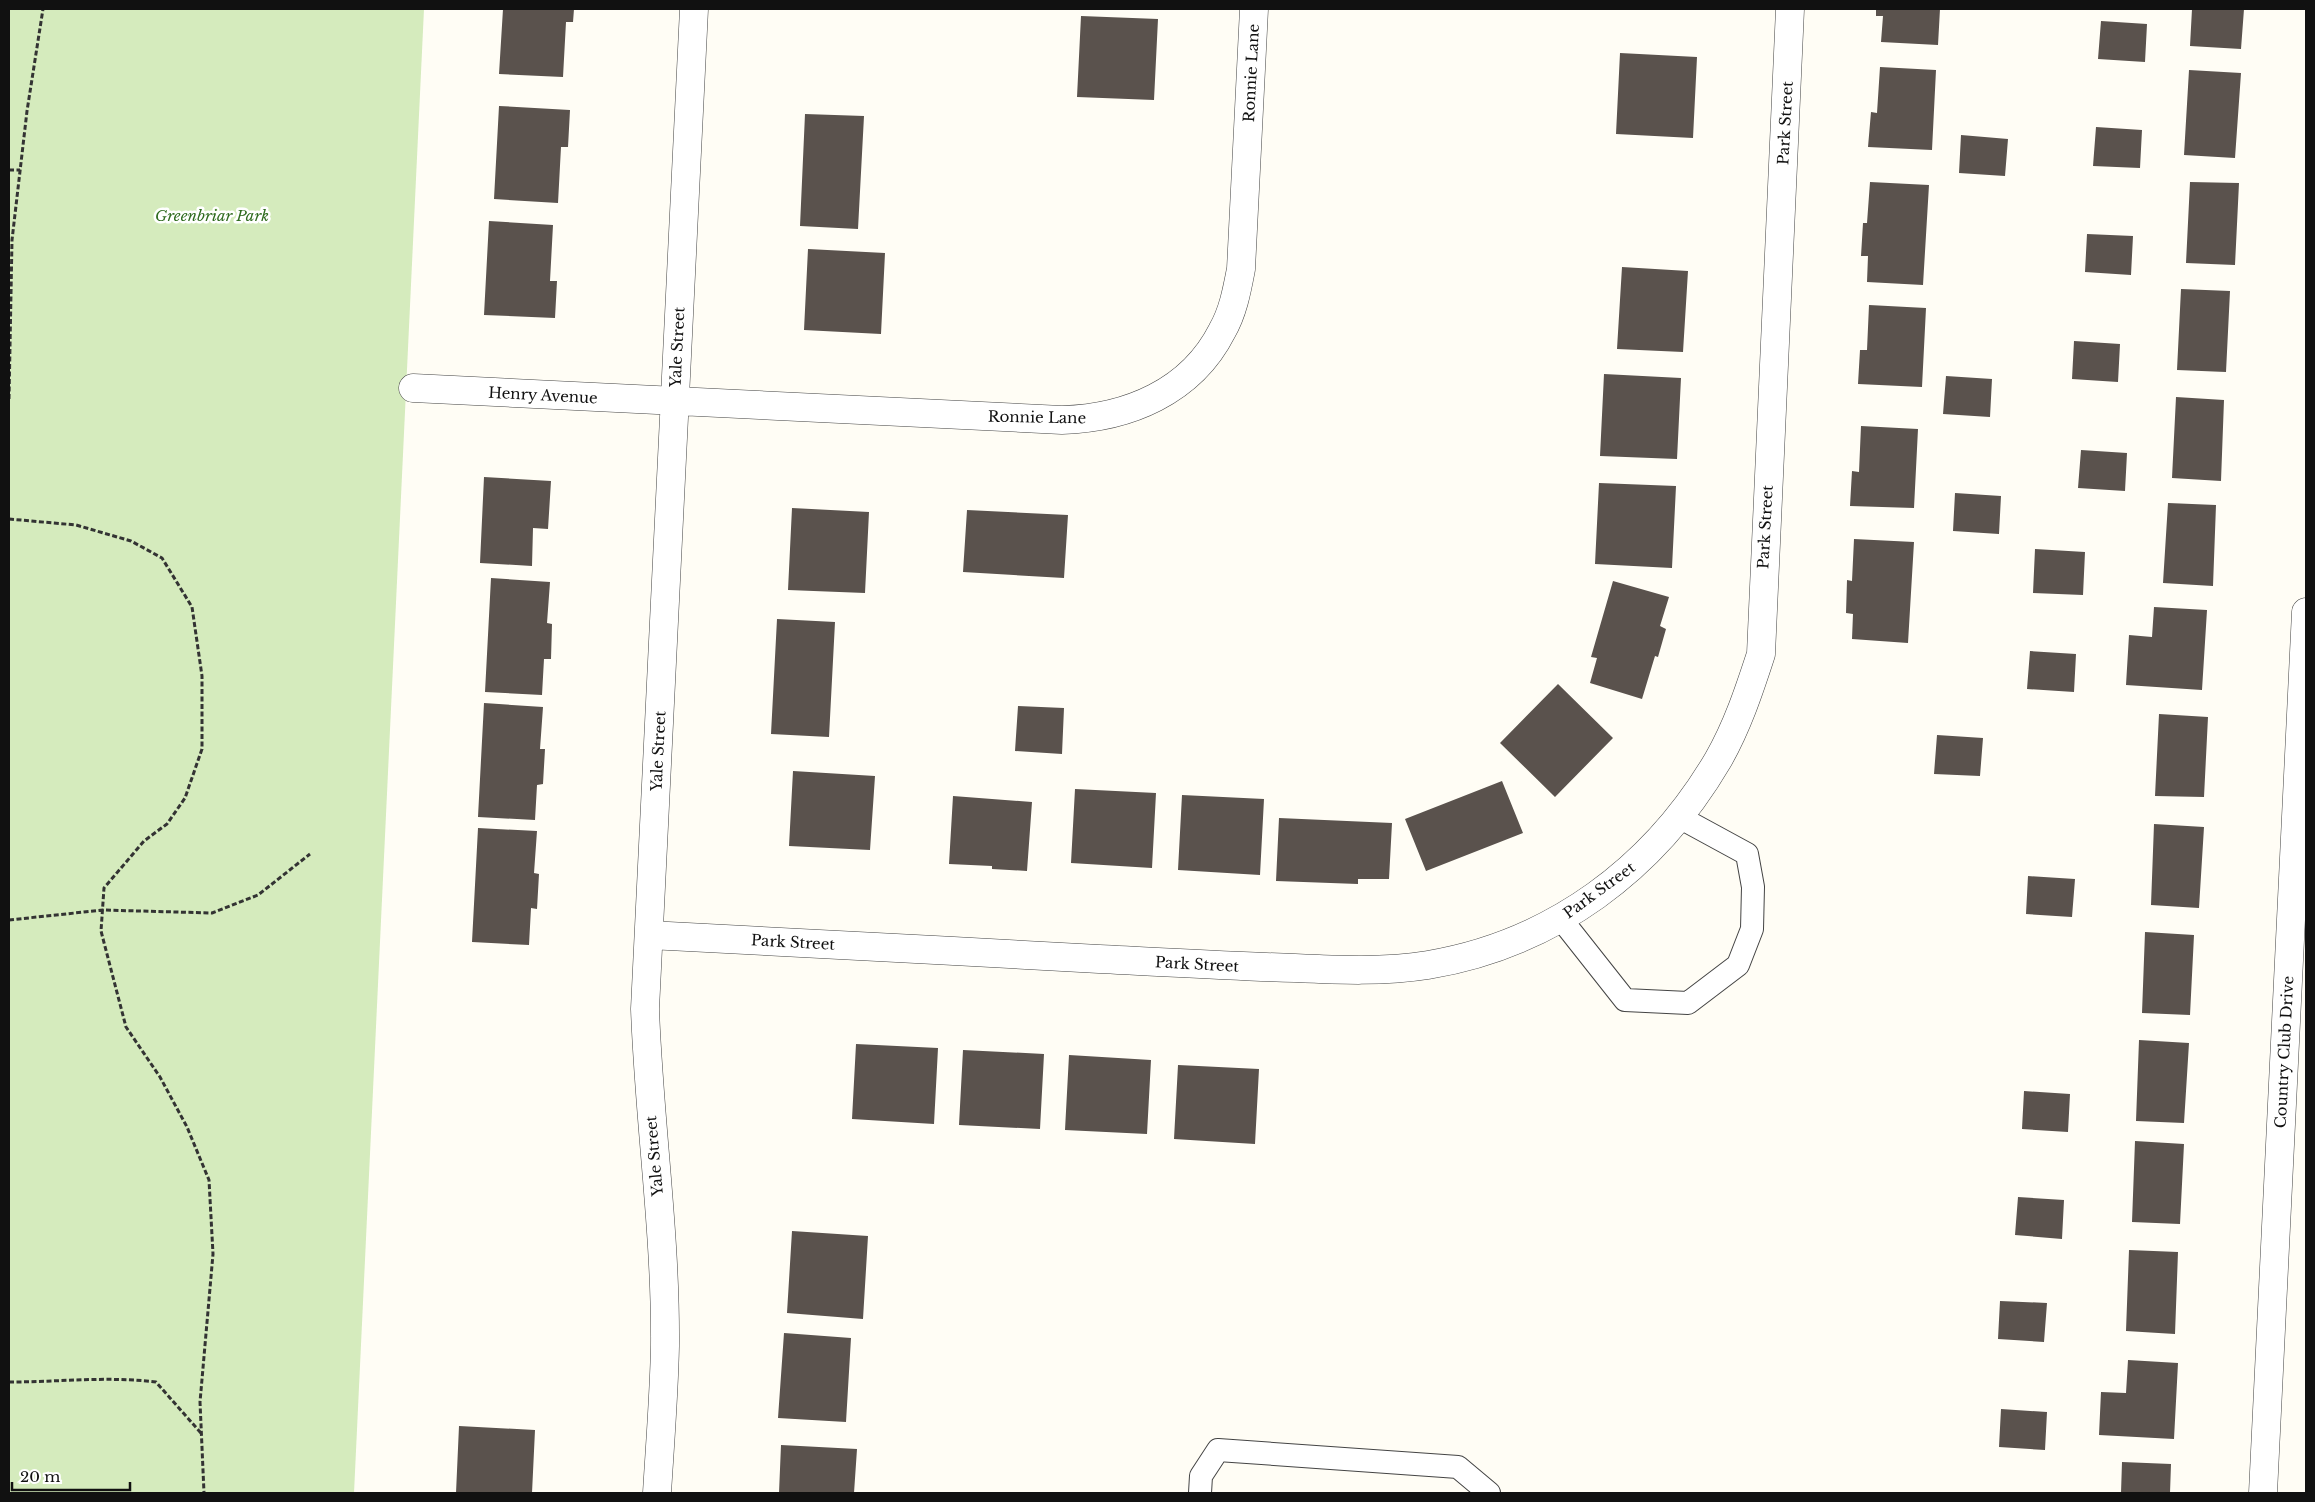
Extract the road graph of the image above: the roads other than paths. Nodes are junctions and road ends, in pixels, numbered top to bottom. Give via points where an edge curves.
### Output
1 (694, 9) edge
2 (1254, 9) edge
3 (1790, 9) edge
4 (413, 388) dead end
5 (674, 403) junction
6 (2306, 628) edge
7 (1679, 817) junction
8 (1561, 919) junction
9 (649, 935) junction
10 (657, 1493) edge
11 (1200, 1493) edge
12 (1489, 1493) edge
13 (2263, 1493) edge

1 - 5 street, Yale Street
2 - 5 street, Ronnie Lane via 1241,269 1233,305 1222,332 1207,354 1190,375 1160,397 1125,411 1089,419 1062,420
3 - 7 street, Park Street via 1761,654 1743,708 1719,759
4 - 5 street, Henry Avenue
5 - 9 street, Yale Street
6 - 13 street, Country Club Drive
7 - 8 street, Park Street via 1632,868
7 - 8 lane via 1747,854 1753,887 1752,929 1738,965 1688,1003 1625,1000
8 - 9 street, Park Street via 1483,952 1427,965 1371,970
9 - 10 street, Yale Street via 645,1009 665,1345
11 - 12 lane via 1201,1476 1218,1450 1458,1468

